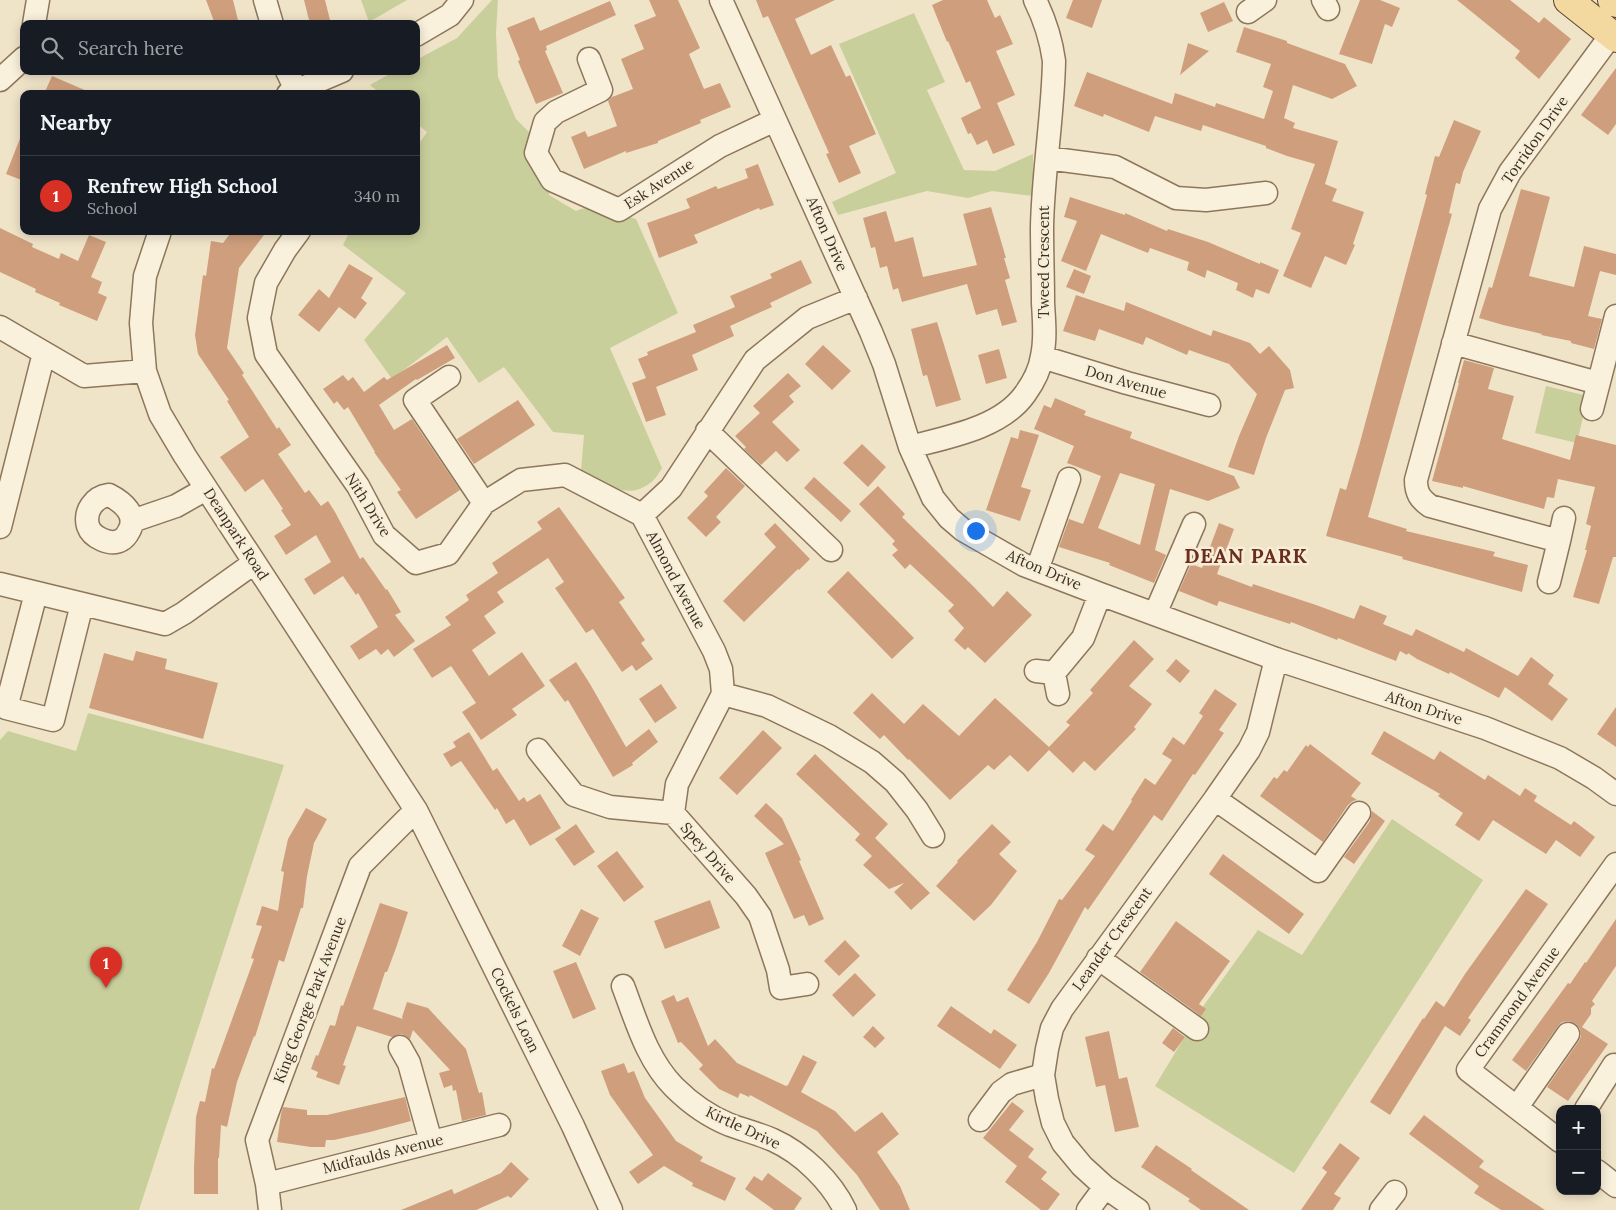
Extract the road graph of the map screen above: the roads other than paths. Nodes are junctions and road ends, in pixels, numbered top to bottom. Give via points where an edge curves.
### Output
1 (38, 0) edge
2 (265, 0) edge
3 (462, 0) edge
4 (721, 0) edge
5 (1035, 0) edge
6 (1568, 0) edge
7 (1612, 0) edge
8 (1616, 3) edge
9 (35, 20) edge
10 (271, 20) edge
11 (420, 33) edge
12 (1614, 36) edge
13 (589, 59) dead end
14 (20, 62) edge
15 (327, 75) edge
16 (0, 80) edge
17 (291, 85) edge
18 (775, 120) junction
19 (1047, 158) junction
20 (1266, 193) dead end
21 (159, 235) edge
22 (296, 235) edge
23 (856, 298) junction
24 (1616, 316) edge
25 (0, 327) edge
26 (1453, 343) junction
27 (44, 353) junction
28 (1042, 358) junction
29 (145, 371) junction
30 (449, 377) dead end
31 (1598, 383) junction
32 (1209, 405) dead end
33 (1592, 409) dead end
34 (707, 431) junction
35 (910, 447) junction
36 (1069, 479) dead end
37 (206, 489) junction
38 (484, 503) junction
39 (642, 515) junction
40 (1564, 518) dead end
41 (132, 521) dead end
42 (1194, 524) dead end
43 (0, 527) edge
44 (1559, 541) junction
45 (831, 550) dead end
46 (254, 562) junction
47 (1037, 570) junction
48 (1549, 582) dead end
49 (0, 584) edge
50 (36, 593) junction
51 (1100, 594) junction
52 (82, 604) junction
53 (1155, 614) junction
54 (1276, 659) junction
55 (1050, 680) dead end
56 (723, 694) junction
57 (3, 710) edge
58 (538, 750) dead end
59 (1616, 794) edge
60 (1215, 799) junction
61 (416, 810) junction
62 (673, 813) junction
63 (1359, 813) dead end
64 (933, 836) dead end
65 (1616, 864) edge
66 (1098, 958) junction
67 (807, 984) dead end
68 (623, 986) dead end
69 (1197, 1029) dead end
70 (1568, 1034) dead end
71 (400, 1047) dead end
72 (1616, 1067) edge
73 (1043, 1075) junction
74 (1589, 1105) edge
75 (1517, 1107) junction
76 (980, 1120) dead end
77 (499, 1125) dead end
78 (1556, 1138) edge
79 (431, 1142) junction
80 (1601, 1174) edge
81 (267, 1184) junction
82 (1616, 1186) edge
83 (1104, 1187) junction
84 (1396, 1192) dead end
85 (270, 1210) edge
86 (611, 1210) edge
87 (845, 1210) edge
88 (1088, 1210) edge
89 (1138, 1210) edge
90 (1382, 1210) edge

1 - 9 street
2 - 10 street
3 - 11 street via 450,15
4 - 18 street, Afton Drive
5 - 19 street, Tweed Crescent via 1045,19 1054,61
6 - 12 main road
7 - 8 main road
12 - 26 street, Torridon Drive via 1510,172 1490,209
13 - 18 street, Esk Avenue via 601,90 556,112 545,122 536,153 552,180 619,210 720,146
14 - 16 street
15 - 17 street
18 - 23 street, Afton Drive
19 - 20 street via 1115,167 1176,198 1206,200
19 - 28 street, Tweed Crescent via 1042,225
21 - 29 street, Deanpark Road via 145,276 141,324
22 - 38 street, Nith Drive via 266,283 259,318 266,354 358,486 384,535 416,563 448,554
23 - 34 street, Almond Avenue via 806,318 755,360
23 - 35 street, Afton Drive via 884,364
24 - 31 street
25 - 27 street
26 - 31 street
26 - 44 street, Torridon Drive via 1416,480 1416,491 1430,506
27 - 29 street via 84,376
27 - 43 street
28 - 32 street, Don Avenue
28 - 35 street, Tweed Crescent via 1024,395 1001,416 960,433
29 - 37 street, Deanpark Road via 160,414
30 - 38 street via 415,400
31 - 33 street
34 - 39 street, Almond Avenue via 671,488
34 - 45 street
35 - 47 street, Afton Drive via 933,498 949,518 963,530
36 - 47 street
37 - 41 street via 176,506
37 - 46 street, Deanpark Road
38 - 39 street, Nith Drive via 520,480 565,475
39 - 56 street, Almond Avenue via 714,651 721,669
40 - 44 street
42 - 53 street
44 - 48 street
46 - 52 street via 165,624
46 - 61 street, Deanpark Road
47 - 51 street, Afton Drive
49 - 50 street
50 - 52 street
50 - 57 street
51 - 53 street, Afton Drive
51 - 55 street via 1083,638
52 - 57 street via 52,720
53 - 54 street, Afton Drive
54 - 59 street, Afton Drive via 1485,728 1560,758
54 - 60 street, Leander Crescent via 1258,732
56 - 62 street, Spey Drive via 677,784
56 - 64 street via 767,706 830,736 872,762 894,782
58 - 62 street via 574,795 610,807
60 - 63 street via 1318,871
60 - 66 street, Leander Crescent
61 - 81 street, King George Park Avenue via 360,866 257,1140
61 - 86 street, Cockels Loan via 573,1126
62 - 67 street, Spey Drive via 760,916 781,988
65 - 75 street, Crammond Avenue via 1468,1070
66 - 69 street
66 - 73 street, Leander Crescent via 1062,1009 1047,1049
68 - 87 street, Kirtle Drive via 647,1046 662,1074 674,1087 702,1110 728,1124 774,1140 800,1156 826,1183
70 - 75 street
71 - 79 street via 409,1063
72 - 74 street via 1614,1065
73 - 76 street via 1012,1084 1001,1092
73 - 83 street, Leander Crescent via 1053,1123 1063,1143
75 - 78 street, Crammond Avenue
77 - 79 street, Midfaulds Avenue
79 - 81 street, Midfaulds Avenue
80 - 82 street
81 - 85 street, King George Park Avenue
83 - 88 street
83 - 89 street, Leander Crescent
84 - 90 street

